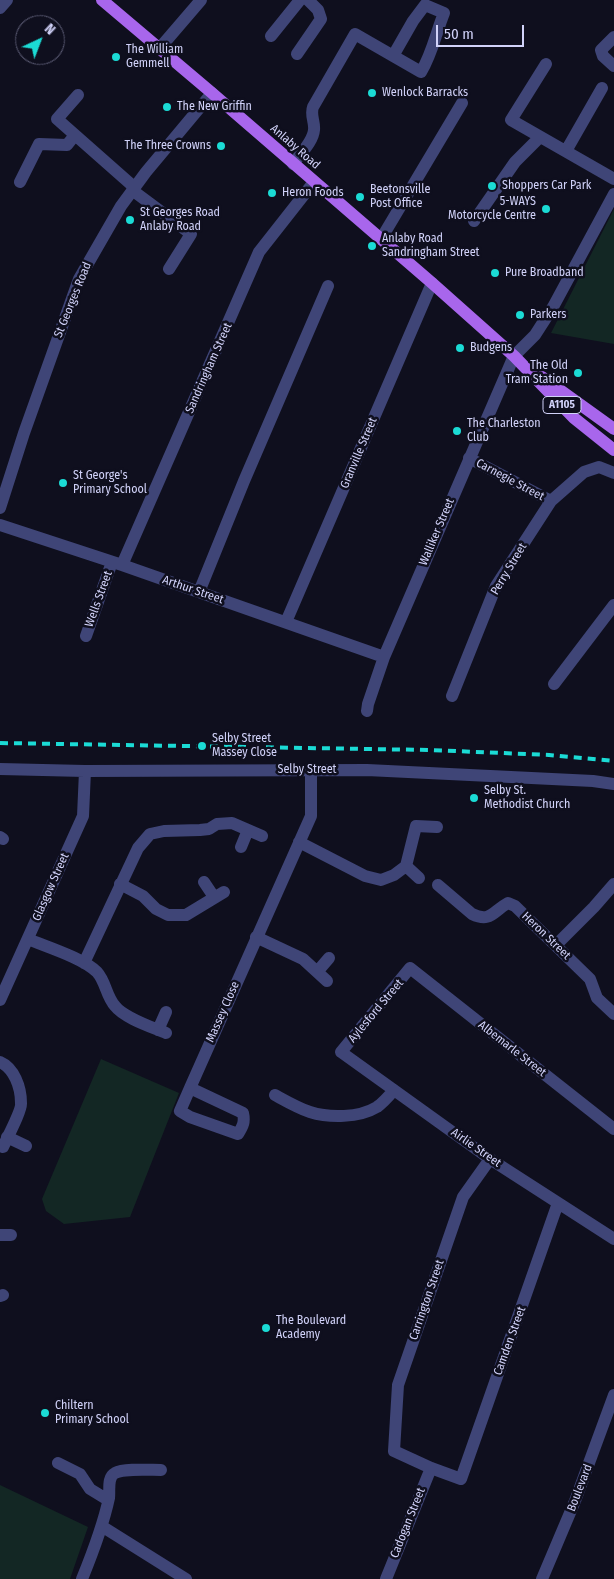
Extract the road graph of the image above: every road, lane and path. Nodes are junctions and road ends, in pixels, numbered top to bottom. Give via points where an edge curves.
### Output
1 (7, 0) edge
2 (102, 0) edge
3 (201, 0) edge
4 (300, 0) edge
5 (308, 0) edge
6 (0, 8) edge
7 (271, 36) dead end
8 (614, 37) edge
9 (159, 49) junction
10 (296, 54) dead end
11 (394, 56) junction
12 (546, 64) dead end
13 (614, 66) edge
14 (602, 88) dead end
15 (212, 93) junction
16 (78, 95) dead end
17 (462, 103) dead end
18 (76, 135) junction
19 (540, 137) junction
20 (566, 151) junction
21 (293, 164) junction
22 (614, 179) edge
23 (20, 182) dead end
24 (314, 182) junction
25 (133, 188) junction
26 (614, 194) edge
27 (474, 221) dead end
28 (381, 239) junction
29 (169, 269) dead end
30 (432, 283) junction
31 (328, 286) dead end
32 (514, 356) junction
33 (614, 429) edge
34 (614, 450) edge
35 (469, 458) junction
36 (614, 472) edge
37 (551, 502) junction
38 (0, 508) edge
39 (0, 525) edge
40 (117, 564) junction
41 (199, 592) junction
42 (614, 605) edge
43 (286, 622) junction
44 (86, 636) dead end
45 (384, 657) junction
46 (554, 684) dead end
47 (452, 696) dead end
48 (367, 711) dead end
49 (0, 769) edge
50 (311, 770) junction
51 (85, 771) junction
52 (614, 784) edge
53 (437, 827) dead end
54 (248, 830) junction
55 (262, 836) dead end
56 (299, 842) junction
57 (240, 847) dead end
58 (406, 866) junction
59 (419, 878) dead end
60 (204, 882) dead end
61 (120, 884) junction
62 (614, 884) edge
63 (438, 885) dead end
64 (256, 937) junction
65 (28, 938) junction
66 (556, 945) junction
67 (329, 958) dead end
68 (84, 963) junction
69 (410, 968) joint
70 (317, 972) junction
71 (326, 981) dead end
72 (0, 1000) edge
73 (166, 1012) dead end
74 (614, 1014) edge
75 (341, 1052) joint
76 (0, 1062) edge
77 (190, 1088) junction
78 (394, 1090) junction
79 (275, 1095) dead end
80 (614, 1129) edge
81 (26, 1146) dead end
82 (490, 1159) junction
83 (558, 1203) junction
84 (614, 1239) edge
85 (614, 1395) edge
86 (58, 1464) dead end
87 (431, 1468) junction
88 (161, 1470) dead end
89 (109, 1497) junction
90 (103, 1527) junction
91 (82, 1579) edge
92 (186, 1579) edge
93 (386, 1579) edge
94 (542, 1579) edge

1 - 6 street
2 - 9 main road, Anlaby Road / A1105
3 - 9 street
4 - 7 street
5 - 10 street via 318,10 321,19
8 - 13 street via 601,50
9 - 15 main road, Anlaby Road / A1105
11 - 11 street via 425,5 444,13 430,58 421,72
11 - 21 street via 355,34 313,107 314,131
12 - 19 street via 511,120
14 - 20 street
15 - 21 main road, Anlaby Road / A1105
15 - 25 street, St Georges Road
16 - 18 street via 57,119
17 - 28 street
18 - 23 street via 67,145 40,144
18 - 25 street
19 - 20 street
19 - 27 street via 515,162
20 - 22 street
21 - 24 main road, Anlaby Road / A1105
24 - 28 main road, Anlaby Road / A1105
24 - 40 street, Sandringham Street via 259,252
25 - 29 street via 190,234
25 - 38 street, St Georges Road via 79,279
26 - 32 street via 553,307 535,335
28 - 30 main road, Anlaby Road / A1105
30 - 32 main road, Anlaby Road / A1105
30 - 43 street, Granville Street
31 - 41 street
32 - 33 main road, Anlaby Road / A1105
32 - 34 main road, Anlaby Road / A1105 via 574,418
32 - 35 street, Walliker Street
35 - 37 street, Carnegie Street
35 - 45 street, Walliker Street
36 - 37 street, Perry Street via 599,467 584,472
37 - 47 street, Perry Street via 496,586
39 - 40 street, Arthur Street
40 - 41 street, Arthur Street
40 - 44 street, Wells Street
41 - 43 street, Arthur Street
42 - 46 street
43 - 45 street, Arthur Street
45 - 48 street, Walliker Street
49 - 51 street, Selby Street
50 - 51 street, Selby Street
50 - 52 street, Selby Street via 366,770
50 - 56 street, Massey Close via 311,816
51 - 65 street, Glasgow Street via 83,816
53 - 58 street via 416,826
54 - 55 street
54 - 57 street
54 - 61 street via 232,823 217,824 210,829 150,834 138,848
56 - 58 street via 365,876 381,880 394,876
56 - 64 street, Massey Close
58 - 59 street
60 - 61 street via 219,895 186,914 168,915
61 - 68 street
62 - 66 street
63 - 66 street, Heron Street via 478,917 490,917 504,905 512,904
64 - 70 street via 302,959
64 - 77 street, Massey Close
65 - 68 street
65 - 72 street, Glasgow Street
66 - 74 street, Heron Street via 590,979 597,998
67 - 70 street
68 - 73 street via 98,973 115,1008 124,1014 162,1031
69 - 75 street, Aylesford Street
69 - 80 street, Albemarle Street
70 - 71 street
75 - 78 street, Airlie Street
76 - 81 street via 7,1065 16,1078 22,1104 5,1142
77 - 77 street, Massey Close via 180,1111 238,1134 245,1120 243,1113
78 - 79 street via 376,1108 337,1117 310,1112
78 - 82 street, Airlie Street
82 - 83 street, Airlie Street
82 - 87 street, Carrington Street via 463,1197 398,1385 394,1451
83 - 84 street, Airlie Street
83 - 87 street, Camden Street via 461,1479
85 - 94 street, Boulevard
86 - 89 street via 80,1474 90,1489
87 - 93 street, Cadogan Street
88 - 89 street via 113,1473
89 - 90 street
90 - 91 street
90 - 92 street

